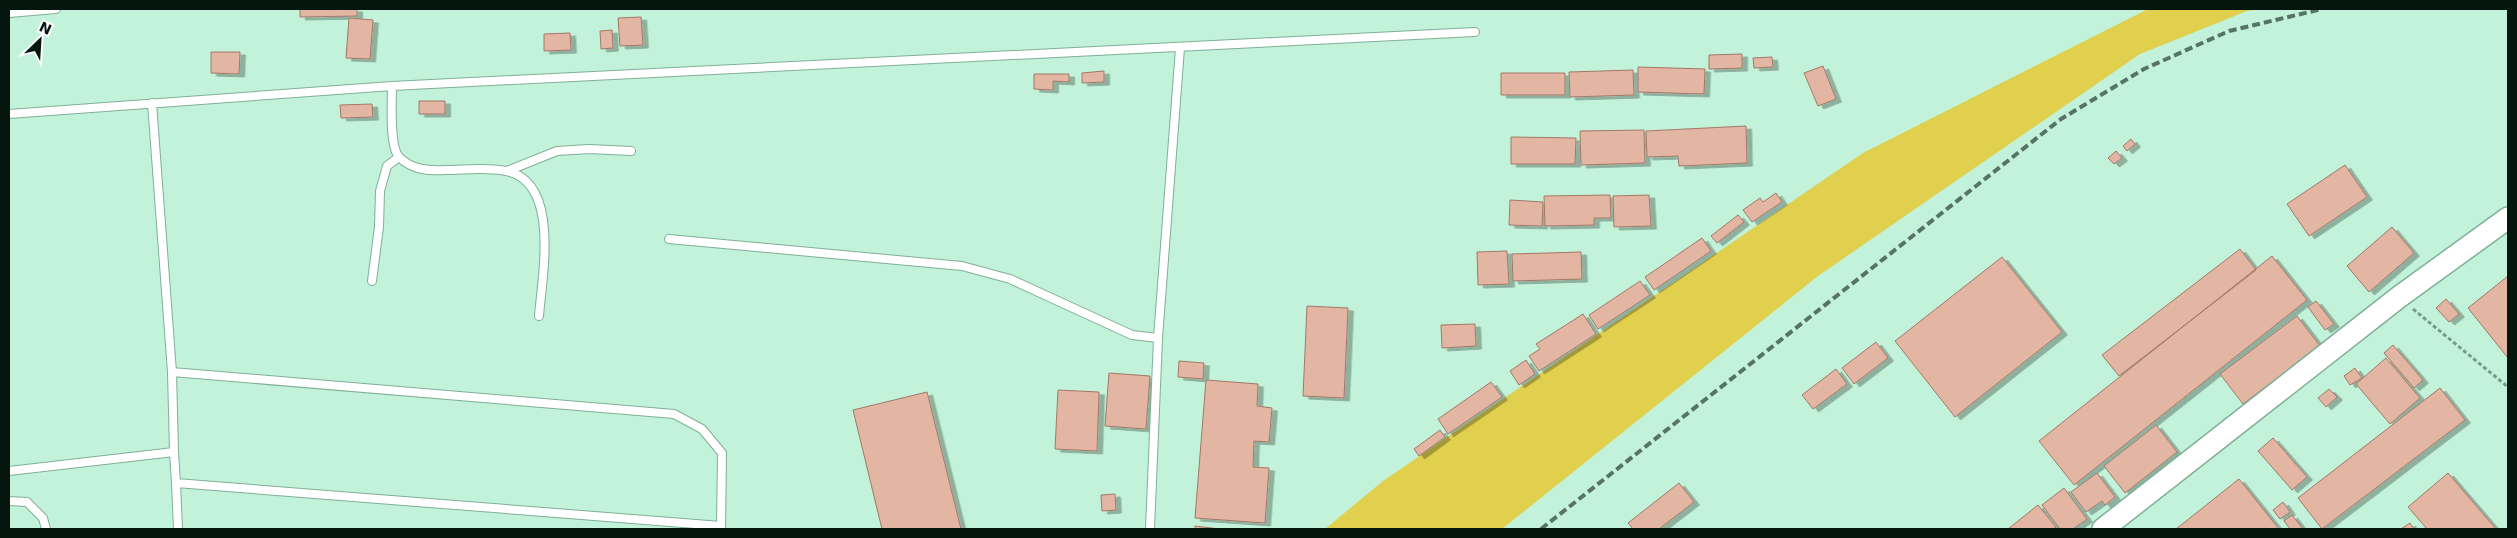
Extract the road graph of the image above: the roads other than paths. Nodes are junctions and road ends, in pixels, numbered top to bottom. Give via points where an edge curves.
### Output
1 (9, 9) edge
2 (56, 9) edge
3 (9, 13) edge
4 (1476, 32) dead end
5 (1180, 48) junction
6 (392, 86) junction
7 (152, 103) junction
8 (9, 114) edge
9 (631, 151) dead end
10 (399, 157) junction
11 (506, 171) junction
12 (2508, 218) edge
13 (669, 240) dead end
14 (372, 282) dead end
15 (539, 316) dead end
16 (1158, 338) junction
17 (172, 372) junction
18 (174, 452) junction
19 (9, 471) edge
20 (176, 484) junction
21 (9, 501) edge
22 (721, 527) edge
23 (46, 529) edge
24 (178, 529) edge
25 (1150, 529) edge
26 (2103, 529) edge

1 - 3 lane
2 - 3 lane
4 - 5 lane
5 - 6 lane
5 - 16 lane
6 - 7 lane
6 - 10 lane via 394,144
7 - 8 lane
7 - 17 lane
9 - 11 lane via 557,151
10 - 11 lane via 422,171
10 - 14 lane via 388,166 380,191
11 - 15 lane via 529,182 541,205 544,245
12 - 26 main road via 2399,297
13 - 16 lane via 962,266 1010,279 1132,335
16 - 25 lane
17 - 18 lane
17 - 22 lane via 674,414 702,429 722,453
18 - 19 lane
18 - 20 lane
20 - 22 lane
20 - 24 lane
21 - 23 lane via 27,502 43,518

